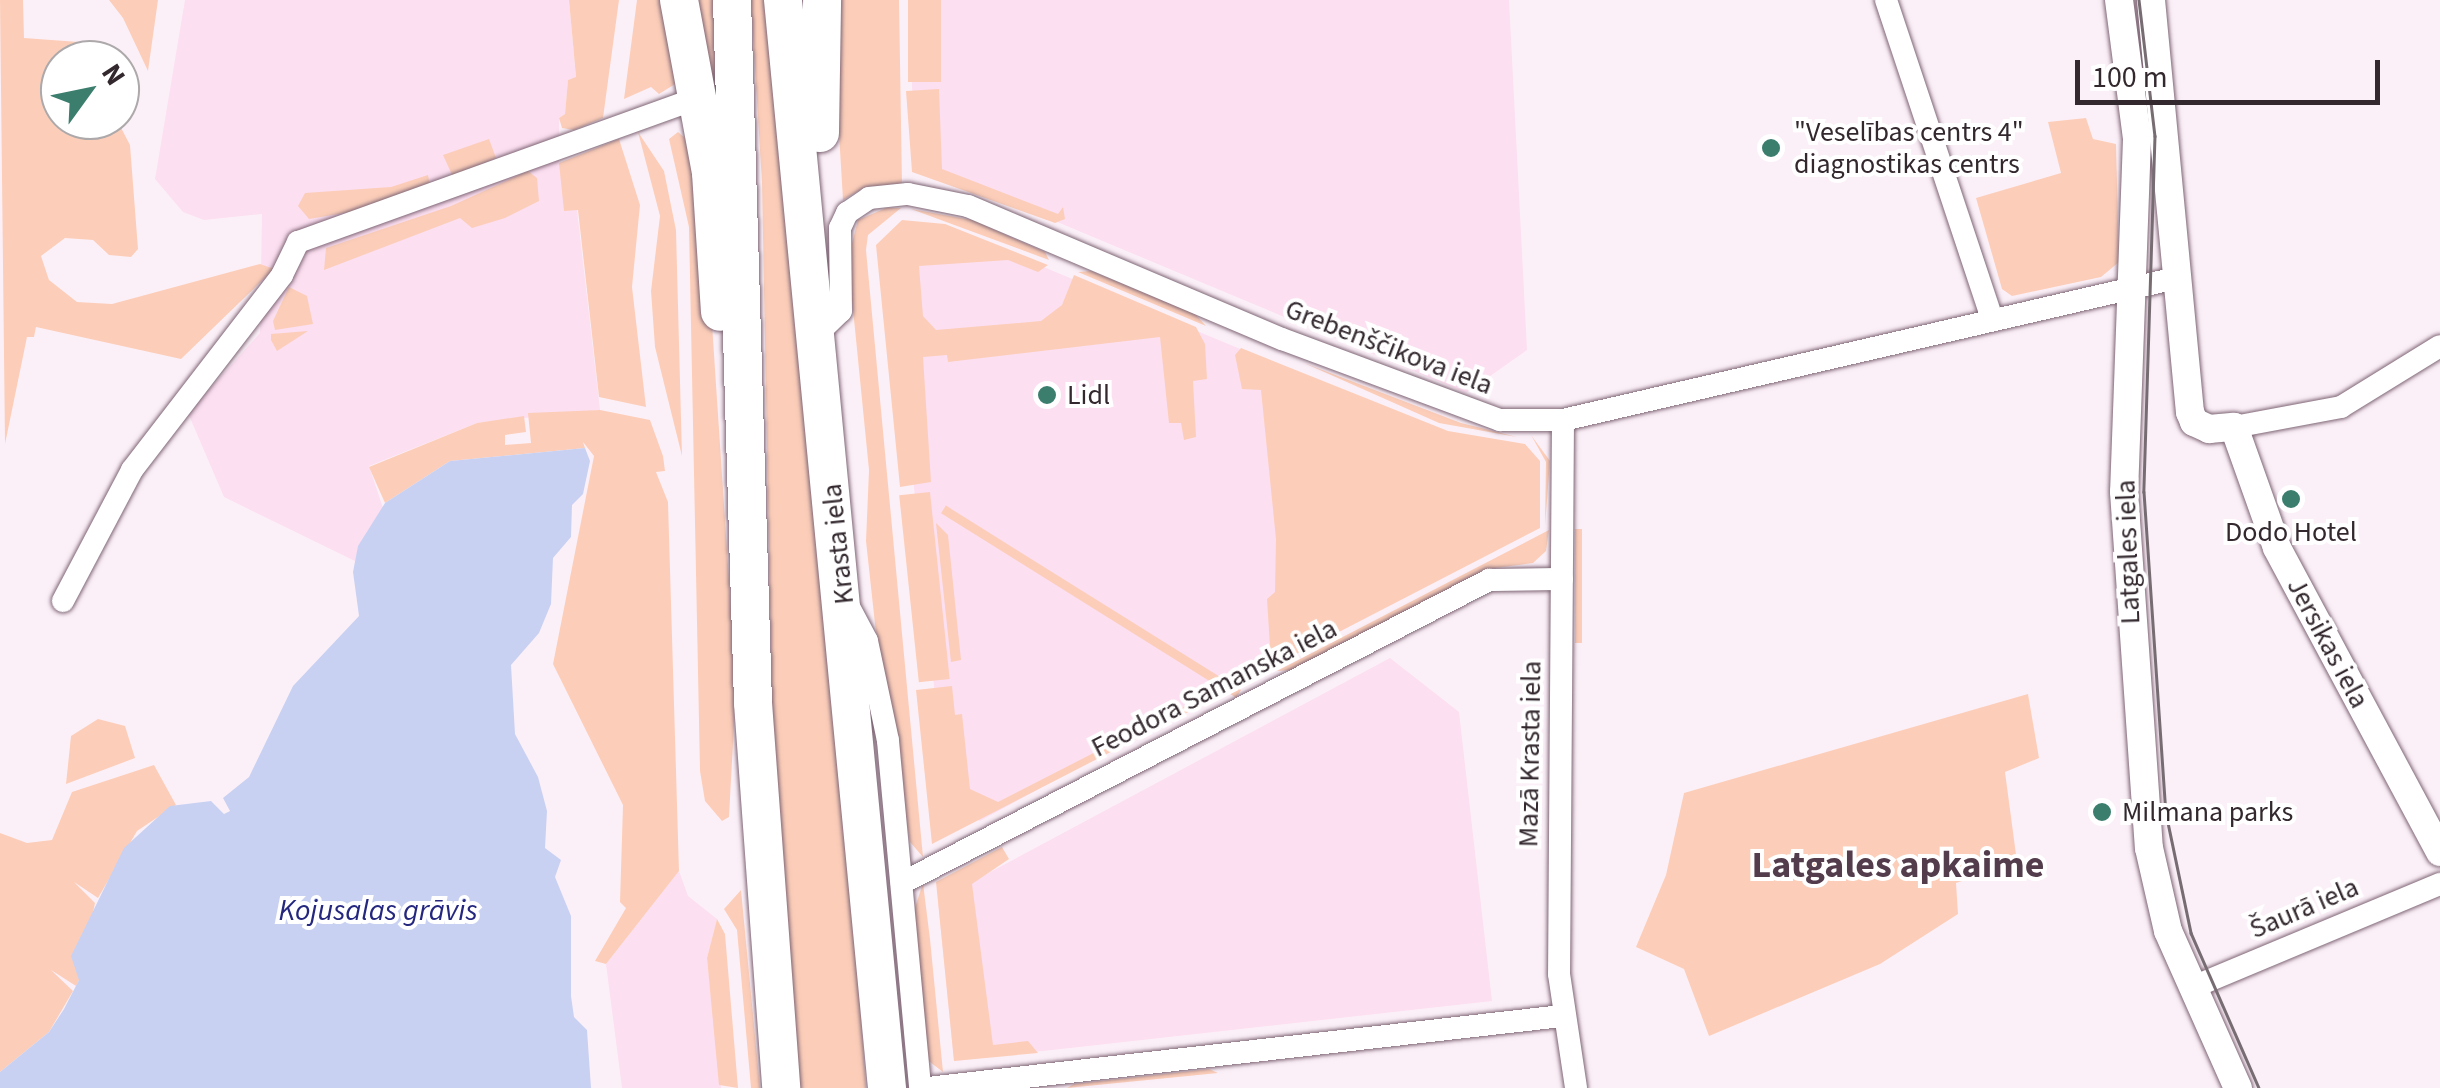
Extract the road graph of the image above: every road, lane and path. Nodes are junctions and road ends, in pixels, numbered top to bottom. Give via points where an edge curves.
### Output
1 (679, 0) edge
2 (732, 0) edge
3 (783, 0) edge
4 (822, 0) edge
5 (1886, 0) edge
6 (2119, 0) edge
7 (2152, 0) edge
8 (699, 98) junction
9 (811, 264) junction
10 (2176, 278) junction
11 (2130, 292) junction
12 (1991, 316) junction
13 (818, 334) junction
14 (2440, 346) edge
15 (1563, 420) junction
16 (2234, 427) junction
17 (1562, 579) junction
18 (843, 597) junction
19 (63, 600) dead end
20 (751, 633) junction
21 (2440, 852) edge
22 (902, 883) junction
23 (2440, 884) edge
24 (2191, 988) junction
25 (1562, 1016) junction
26 (781, 1088) edge
27 (887, 1088) edge
28 (924, 1088) edge
29 (1576, 1088) edge
30 (2238, 1088) edge

1 - 8 highway
2 - 20 highway
3 - 9 highway, Krasta iela
4 - 9 highway via 822,187
5 - 12 street
6 - 11 street, Latgales iela via 2137,138
7 - 10 street
8 - 19 street via 298,242 282,274 132,470
8 - 20 highway via 711,173 734,521
9 - 13 highway, Krasta iela
10 - 11 street, Grebenščikova iela
10 - 16 street via 2194,422 2209,429
11 - 12 street, Grebenščikova iela
11 - 24 street, Latgales iela via 2124,492 2149,848 2168,931
12 - 15 street, Grebenščikova iela
13 - 15 street, Grebenščikova iela via 840,310 840,228 847,213 869,198 908,194 968,206 1470,413
13 - 18 highway, Krasta iela
14 - 16 street via 2340,407
15 - 17 street, Mazā Krasta iela
16 - 21 street, Jersikas iela via 2277,548
17 - 22 street, Feodora Samanska iela via 1489,580
17 - 25 street, Mazā Krasta iela
18 - 22 street via 866,641 888,741
18 - 27 highway, Krasta iela
20 - 26 highway
22 - 28 street
23 - 24 street, Šaurā iela
24 - 30 street, Latgales iela
25 - 28 street
25 - 29 street, Mazā Krasta iela

